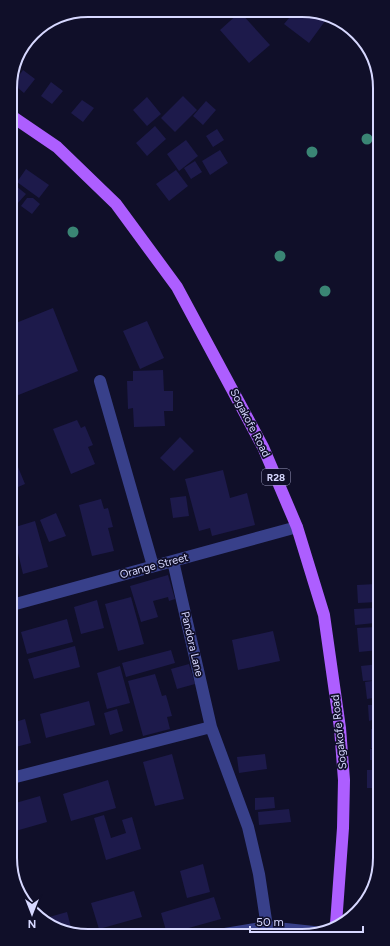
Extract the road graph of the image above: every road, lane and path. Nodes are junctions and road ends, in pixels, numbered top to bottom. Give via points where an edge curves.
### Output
1 (17, 120) edge
2 (100, 381) dead end
3 (297, 527) junction
4 (173, 561) junction
5 (153, 566) junction
6 (17, 604) edge
7 (211, 727) junction
8 (17, 777) edge
9 (336, 920) edge
10 (267, 927) junction
11 (255, 929) edge
12 (285, 929) edge

1 - 3 main road, Sogakofe Road / R28 via 57,147 116,204 177,287 264,447
2 - 5 street
3 - 4 street, Orange Street
3 - 9 main road, Sogakofe Road / R28 via 324,615 340,728 344,780
4 - 5 street, Orange Street
4 - 7 street, Pandora Lane
5 - 6 street, Orange Street
7 - 8 street
7 - 10 street, Pandora Lane via 248,827 259,874
10 - 11 street
10 - 12 street

